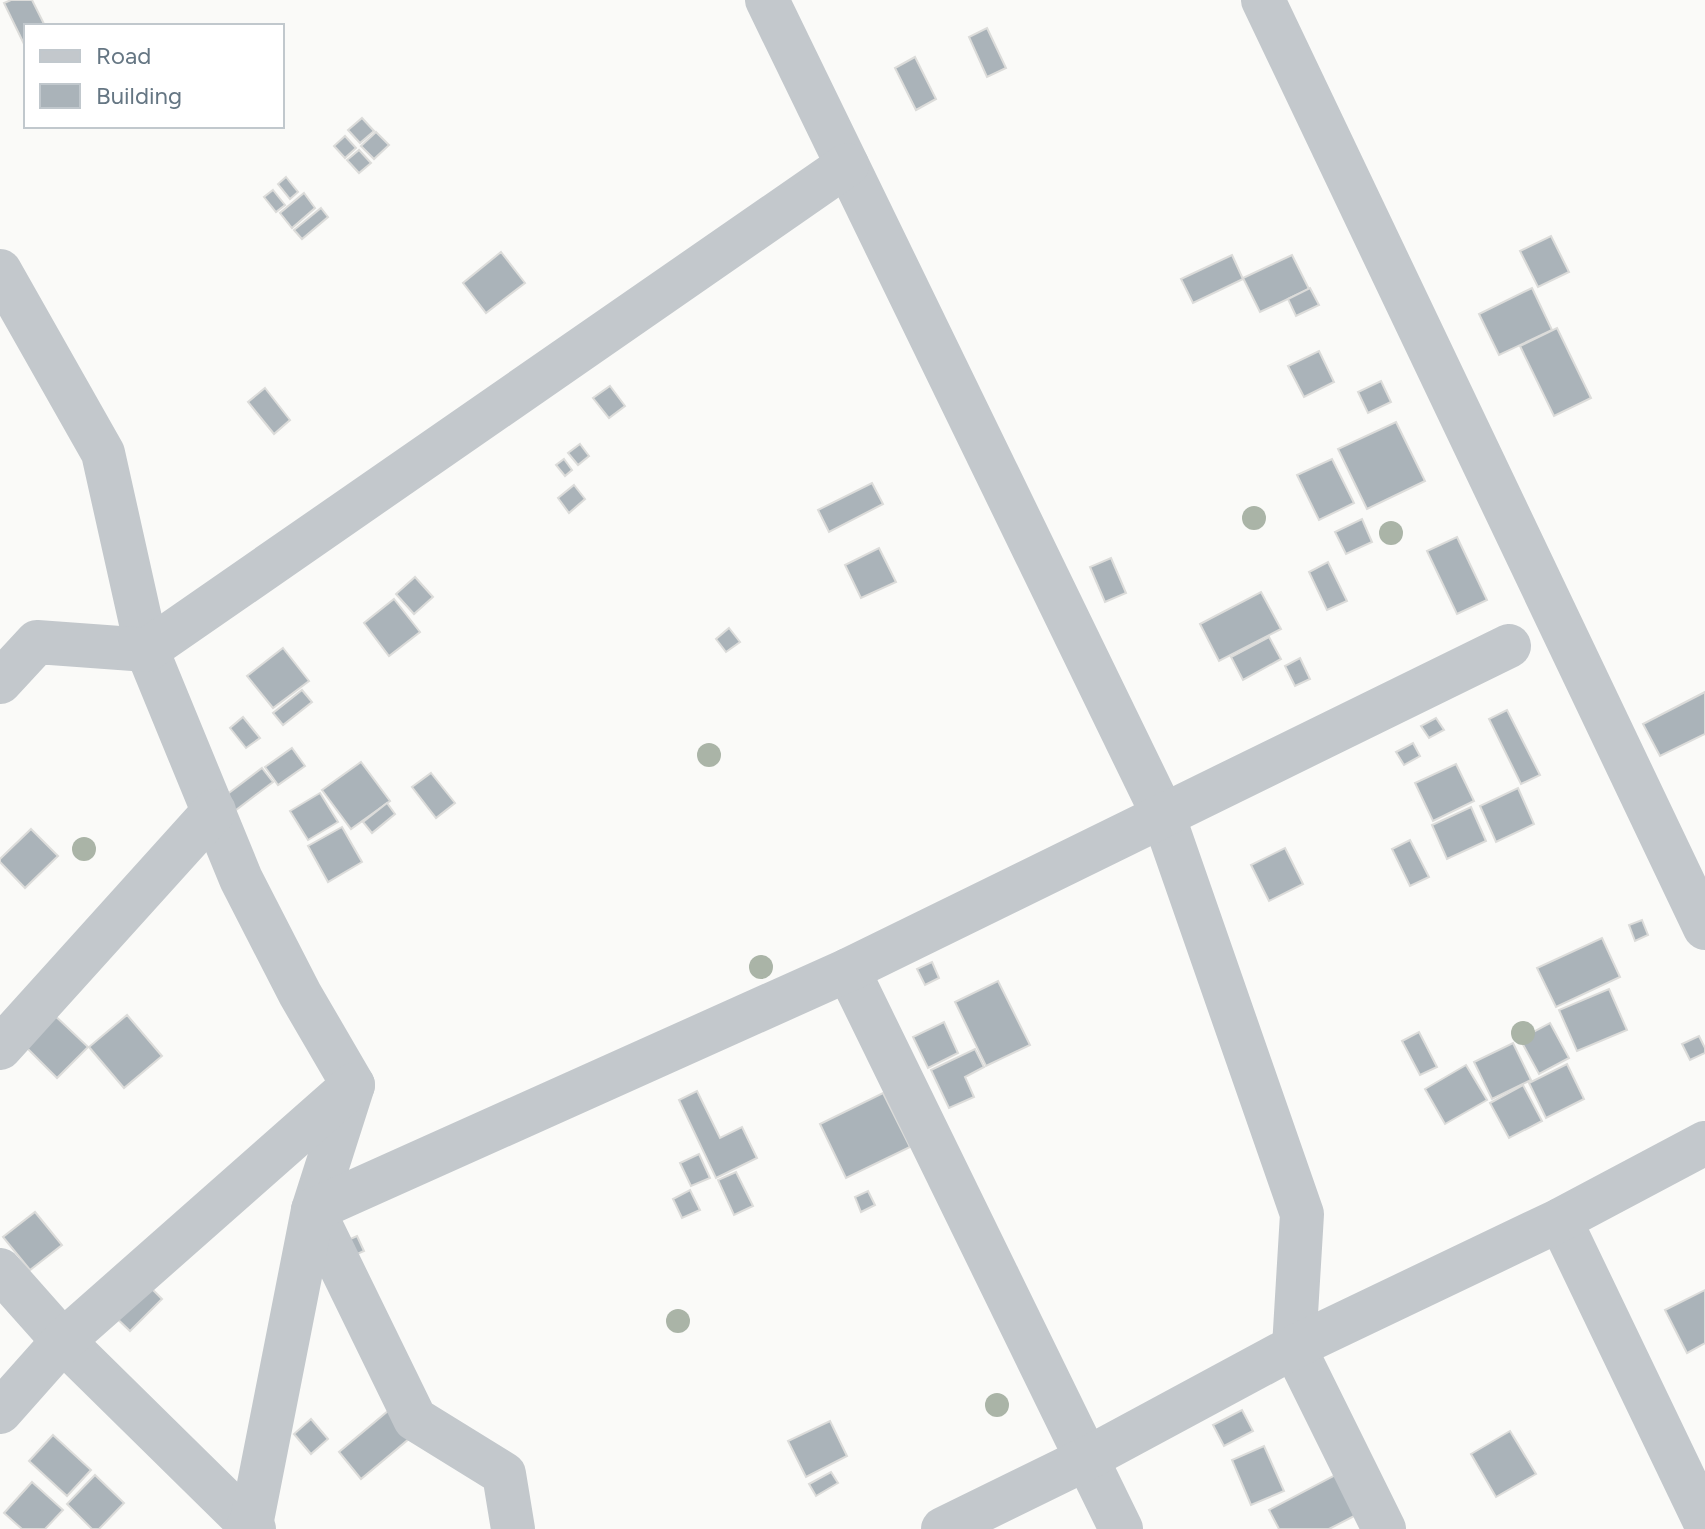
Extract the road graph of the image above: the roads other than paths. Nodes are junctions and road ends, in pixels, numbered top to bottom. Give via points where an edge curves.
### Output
1 (767, 0) edge
2 (1263, 0) edge
3 (847, 165) junction
4 (0, 271) edge
5 (1509, 646) dead end
6 (147, 650) junction
7 (0, 682) edge
8 (214, 811) junction
9 (1163, 815) junction
10 (1705, 928) edge
11 (848, 970) junction
12 (0, 1048) edge
13 (353, 1085) junction
14 (1705, 1143) edge
15 (313, 1210) junction
16 (1560, 1220) junction
17 (0, 1270) edge
18 (63, 1341) junction
19 (1294, 1347) junction
20 (0, 1412) edge
21 (1086, 1459) junction
22 (1705, 1522) edge
23 (251, 1528) edge
24 (513, 1529) edge
25 (943, 1529) edge
26 (1121, 1529) edge
27 (1384, 1529) edge

1 - 3 street
2 - 10 street
3 - 6 street
3 - 9 street
4 - 6 street via 103,453
5 - 9 street
6 - 7 street via 37,642
6 - 8 street
8 - 12 street
8 - 13 street via 241,879
9 - 11 street
9 - 19 street via 1302,1214
11 - 15 street
11 - 21 street
13 - 15 street
13 - 18 street
14 - 16 street
15 - 23 street
15 - 24 street via 415,1419 504,1474
16 - 19 street
16 - 22 street
17 - 18 street
18 - 20 street
18 - 23 street
19 - 21 street
19 - 27 street
21 - 25 street
21 - 26 street

